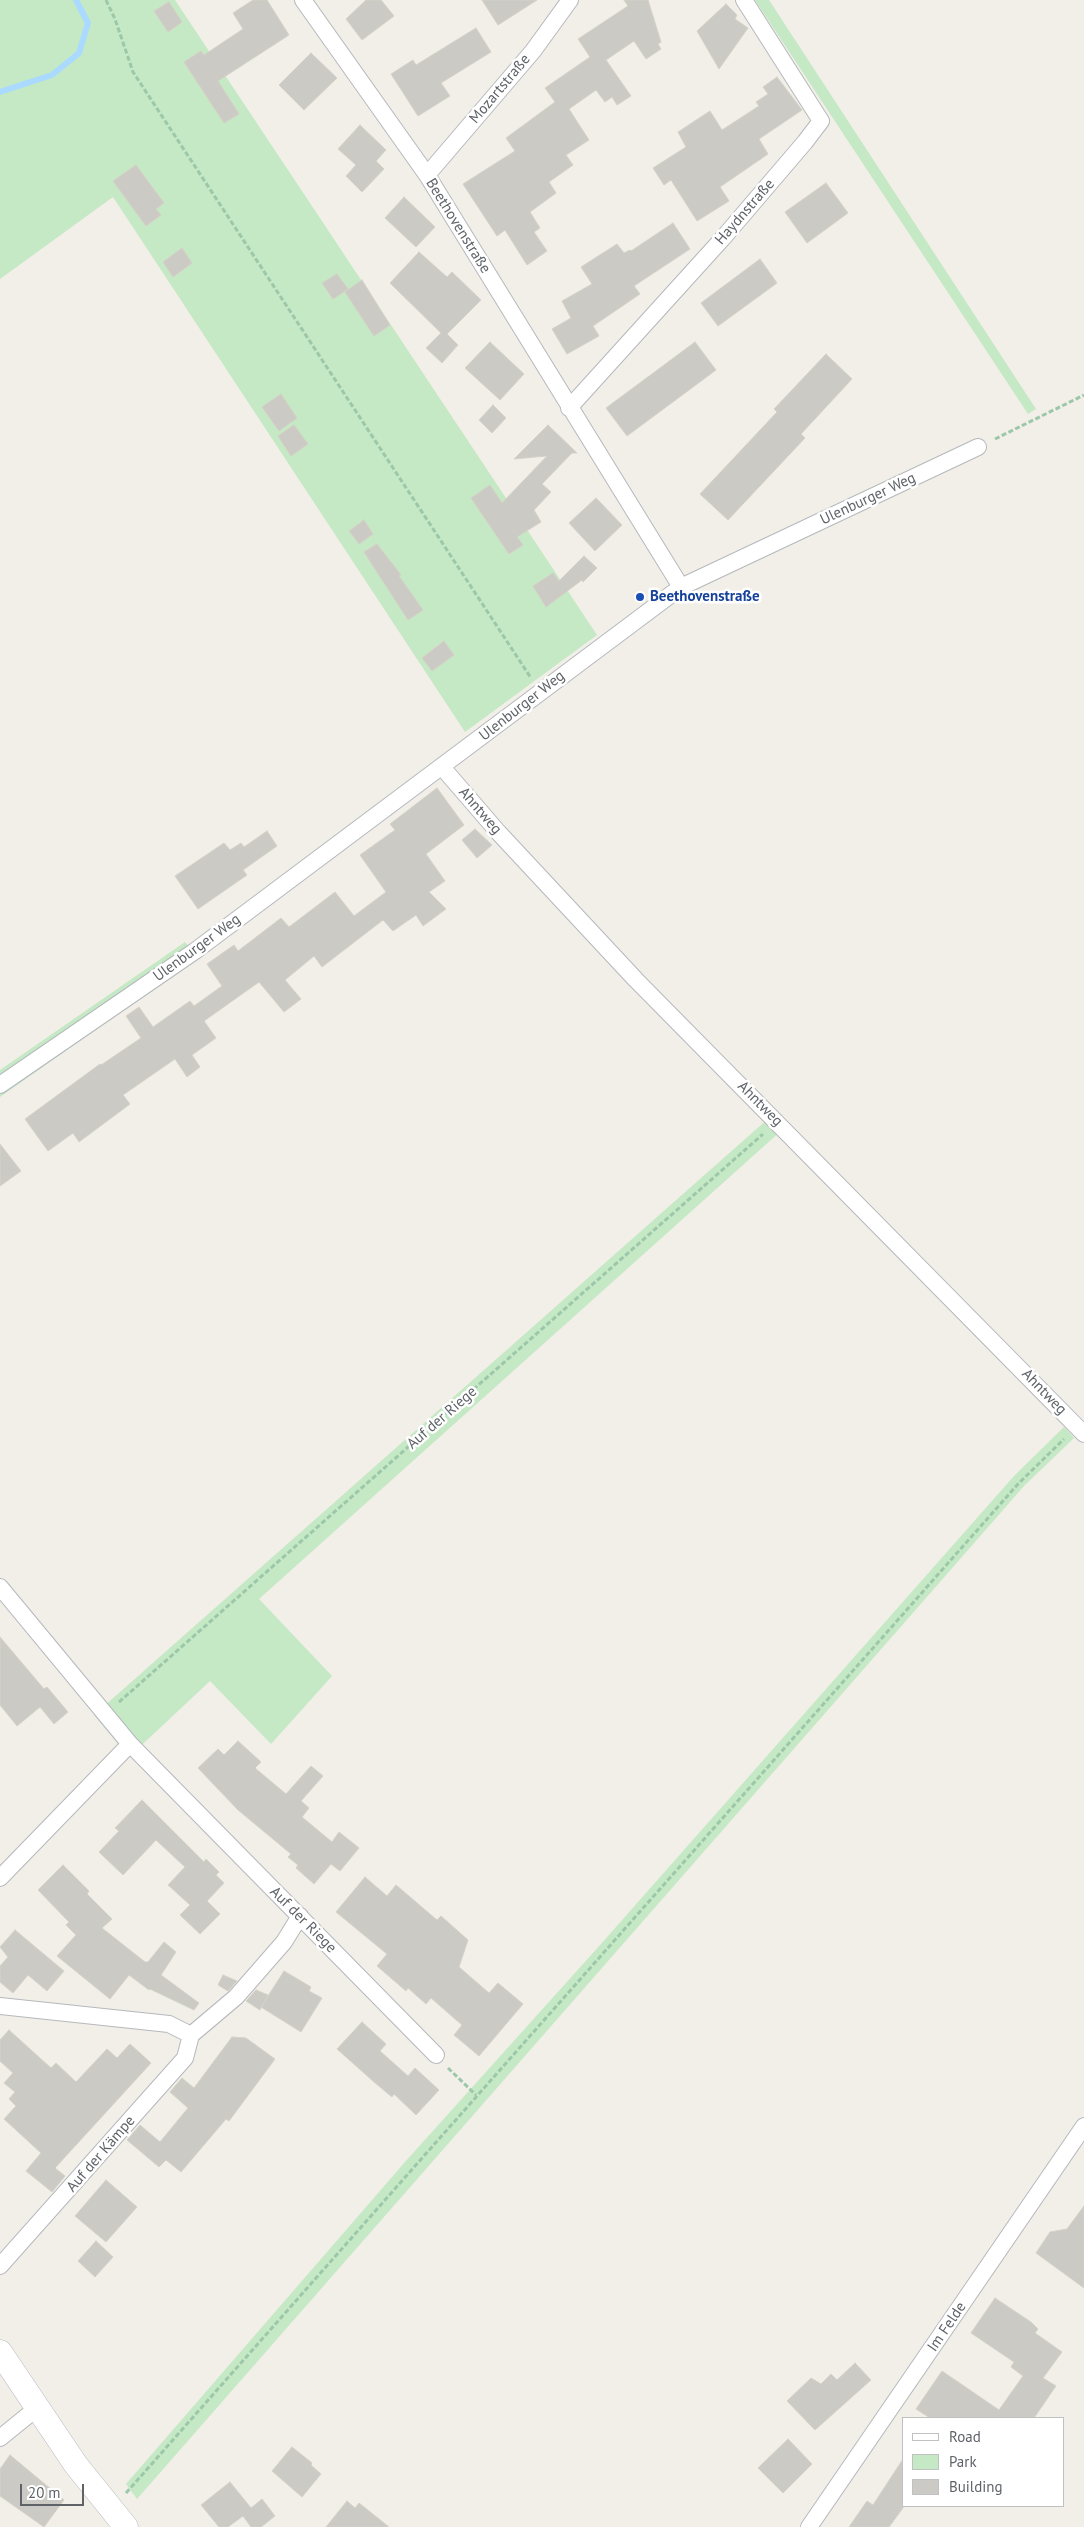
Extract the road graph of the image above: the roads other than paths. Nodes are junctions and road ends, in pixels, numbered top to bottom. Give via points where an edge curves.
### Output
1 (303, 0) edge
2 (570, 0) edge
3 (744, 0) edge
4 (427, 176) junction
5 (569, 408) junction
6 (978, 447) road end
7 (681, 587) junction
8 (442, 767) junction
9 (0, 1085) edge
10 (1080, 1430) edge
11 (0, 1587) edge
12 (130, 1744) junction
13 (0, 1878) edge
14 (300, 1916) junction
15 (0, 2006) edge
16 (191, 2035) junction
17 (436, 2055) road end
18 (1084, 2126) edge
19 (0, 2266) edge
20 (0, 2352) edge
21 (37, 2408) junction
22 (0, 2438) edge
23 (118, 2519) edge
24 (809, 2527) edge

1 - 4 street, Beethovenstraße
2 - 4 street, Mozartstraße via 533,51
3 - 5 street, Haydnstraße via 821,121 723,238
4 - 5 street, Beethovenstraße
5 - 7 street, Beethovenstraße
6 - 7 street, Ulenburger Weg
7 - 8 street, Ulenburger Weg
8 - 9 street, Ulenburger Weg via 195,951
8 - 10 street, Ahntweg via 636,980
11 - 12 street, Auf der Riege
12 - 13 street
12 - 14 street, Auf der Riege
14 - 16 street via 284,1942 236,1996
14 - 17 street, Auf der Riege
15 - 16 street via 169,2024
16 - 19 street, Auf der Kämpe via 186,2058
18 - 24 street, Im Felde
20 - 21 main road
21 - 22 street
21 - 23 main road

